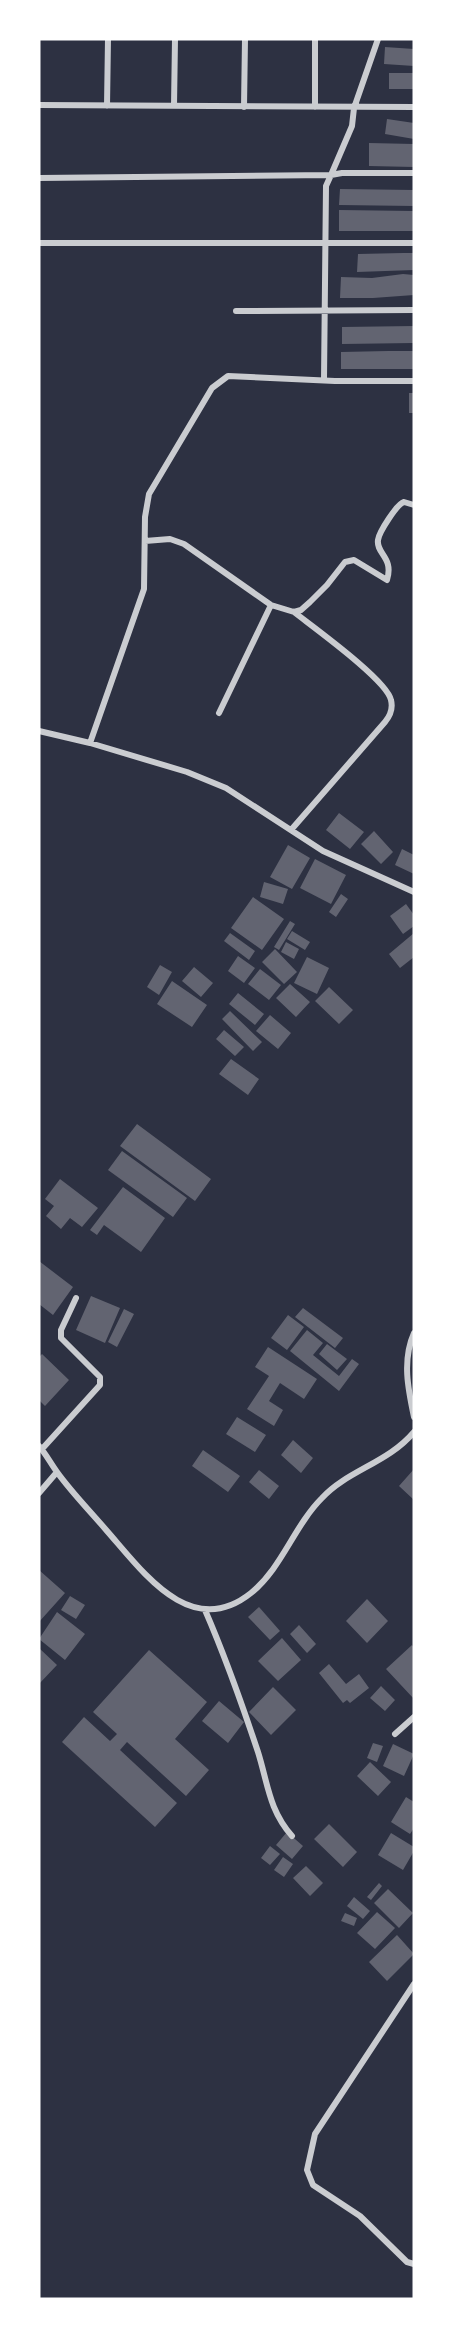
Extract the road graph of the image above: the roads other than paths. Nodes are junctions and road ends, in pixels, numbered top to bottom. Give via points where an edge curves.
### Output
1 (108, 39) edge
2 (175, 39) edge
3 (245, 39) edge
4 (315, 39) edge
5 (378, 39) edge
6 (39, 105) edge
7 (107, 106) junction
8 (174, 106) junction
9 (414, 106) edge
10 (244, 107) junction
11 (315, 107) junction
12 (354, 108) junction
13 (414, 173) edge
14 (331, 175) junction
15 (39, 178) edge
16 (39, 243) edge
17 (325, 243) junction
18 (414, 243) edge
19 (325, 309) junction
20 (414, 310) edge
21 (236, 311) dead end
22 (324, 380) junction
23 (414, 381) edge
24 (414, 505) edge
25 (146, 541) junction
26 (271, 605) junction
27 (294, 612) junction
28 (219, 713) dead end
29 (39, 731) edge
30 (90, 743) junction
31 (291, 830) junction
32 (414, 892) edge
33 (76, 1298) dead end
34 (414, 1333) edge
35 (414, 1417) edge
36 (414, 1432) edge
37 (40, 1447) edge
38 (57, 1472) junction
39 (39, 1493) edge
40 (205, 1610) junction
41 (414, 1717) edge
42 (395, 1734) dead end
43 (292, 1836) dead end
44 (414, 1984) edge
45 (414, 2264) edge

1 - 7 street
2 - 8 street
3 - 10 street
4 - 11 street
5 - 12 street
6 - 7 street
7 - 8 street
8 - 10 street
9 - 12 street
10 - 11 street
11 - 12 street
12 - 14 street via 352,126
13 - 14 street
14 - 15 street
14 - 17 street via 326,186
16 - 17 street
17 - 18 street
17 - 19 street
19 - 20 street
19 - 21 street
19 - 22 street
22 - 23 street
22 - 25 street via 228,376 212,388 149,494
24 - 27 street via 398,505 379,537 378,544 389,563 387,580 354,560 345,562 310,602
25 - 26 street via 170,539 184,544
25 - 30 street via 144,590
26 - 27 street
26 - 28 street
27 - 31 street via 369,673 389,694 392,705 385,722
29 - 30 street
30 - 31 street via 218,784
31 - 32 street via 323,851
33 - 37 street via 61,1338 100,1377 100,1385
34 - 35 street via 407,1375
36 - 40 street via 390,1455 332,1487 267,1577 250,1594
37 - 38 street
38 - 39 street
38 - 40 street via 147,1577 175,1599
40 - 43 street via 232,1676 273,1809
41 - 42 street
44 - 45 street via 315,2134 307,2170 313,2185 353,2210 407,2262

